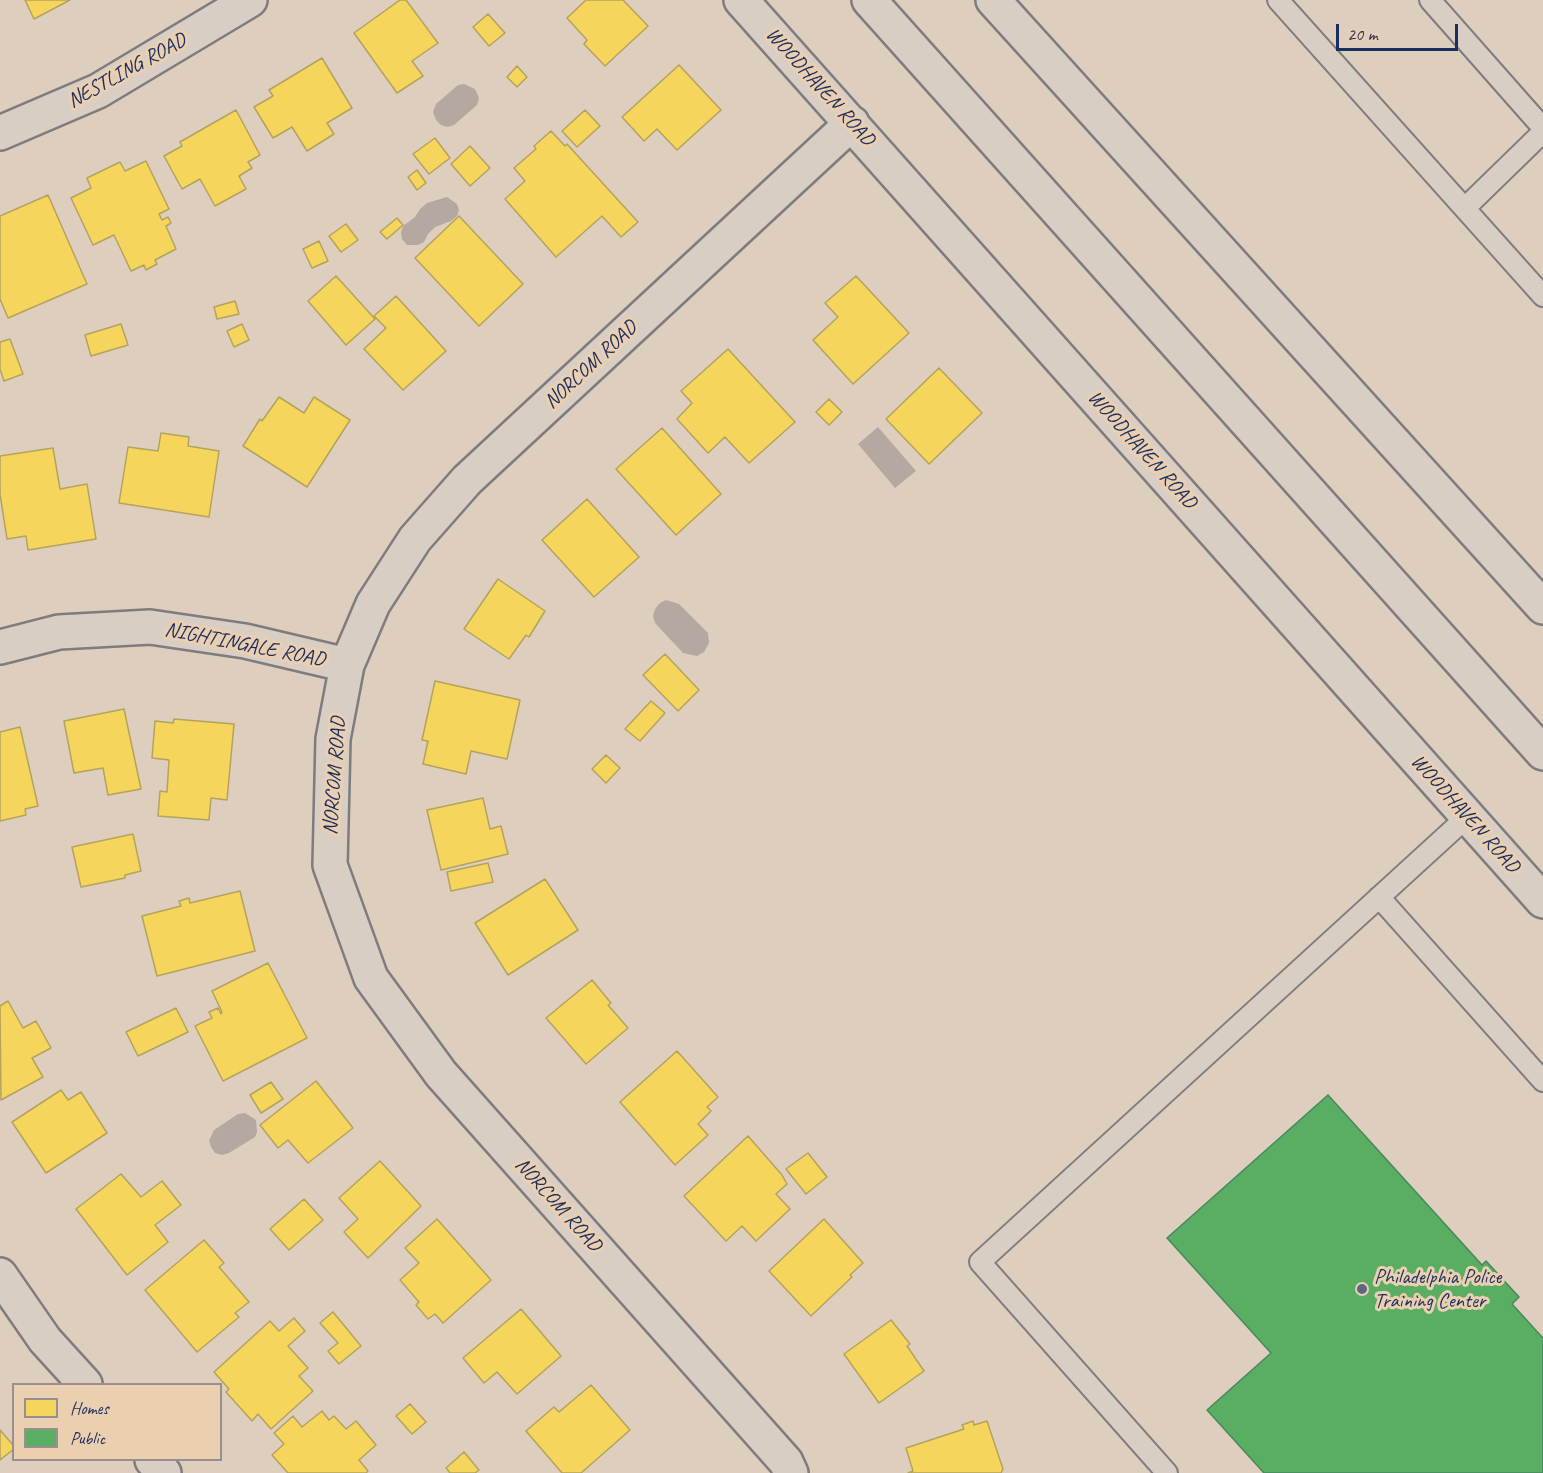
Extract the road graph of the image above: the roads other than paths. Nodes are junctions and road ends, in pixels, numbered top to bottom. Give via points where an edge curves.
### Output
1 (250, 0) edge
2 (741, 0) edge
3 (869, 0) edge
4 (993, 0) edge
5 (1278, 0) edge
6 (1430, 0) edge
7 (852, 123) junction
8 (1543, 130) edge
9 (0, 133) edge
10 (1466, 208) junction
11 (1543, 297) edge
12 (1543, 607) edge
13 (0, 646) edge
14 (347, 665) junction
15 (1543, 753) edge
16 (1468, 816) junction
17 (1379, 897) junction
18 (1543, 902) edge
19 (1543, 1081) edge
20 (0, 1275) edge
21 (84, 1383) edge
22 (153, 1461) edge
23 (164, 1473) edge
24 (791, 1473) edge
25 (1167, 1473) edge

1 - 9 main road, NESTLING ROAD via 98,92
2 - 7 main road, WOODHAVEN ROAD
3 - 15 main road
4 - 12 main road
5 - 10 lane
6 - 8 lane
7 - 14 main road, NORCOM ROAD via 467,480 415,539 373,604
7 - 16 main road, WOODHAVEN ROAD
8 - 10 lane
10 - 11 lane
13 - 14 main road, NIGHTINGALE ROAD via 59,632 150,627 245,641
14 - 24 main road, NORCOM ROAD via 333,740 330,865 371,978 441,1074 786,1462
16 - 17 lane
16 - 18 main road, WOODHAVEN ROAD
17 - 19 lane
17 - 25 lane via 980,1262
20 - 21 main road via 45,1340
22 - 23 main road

